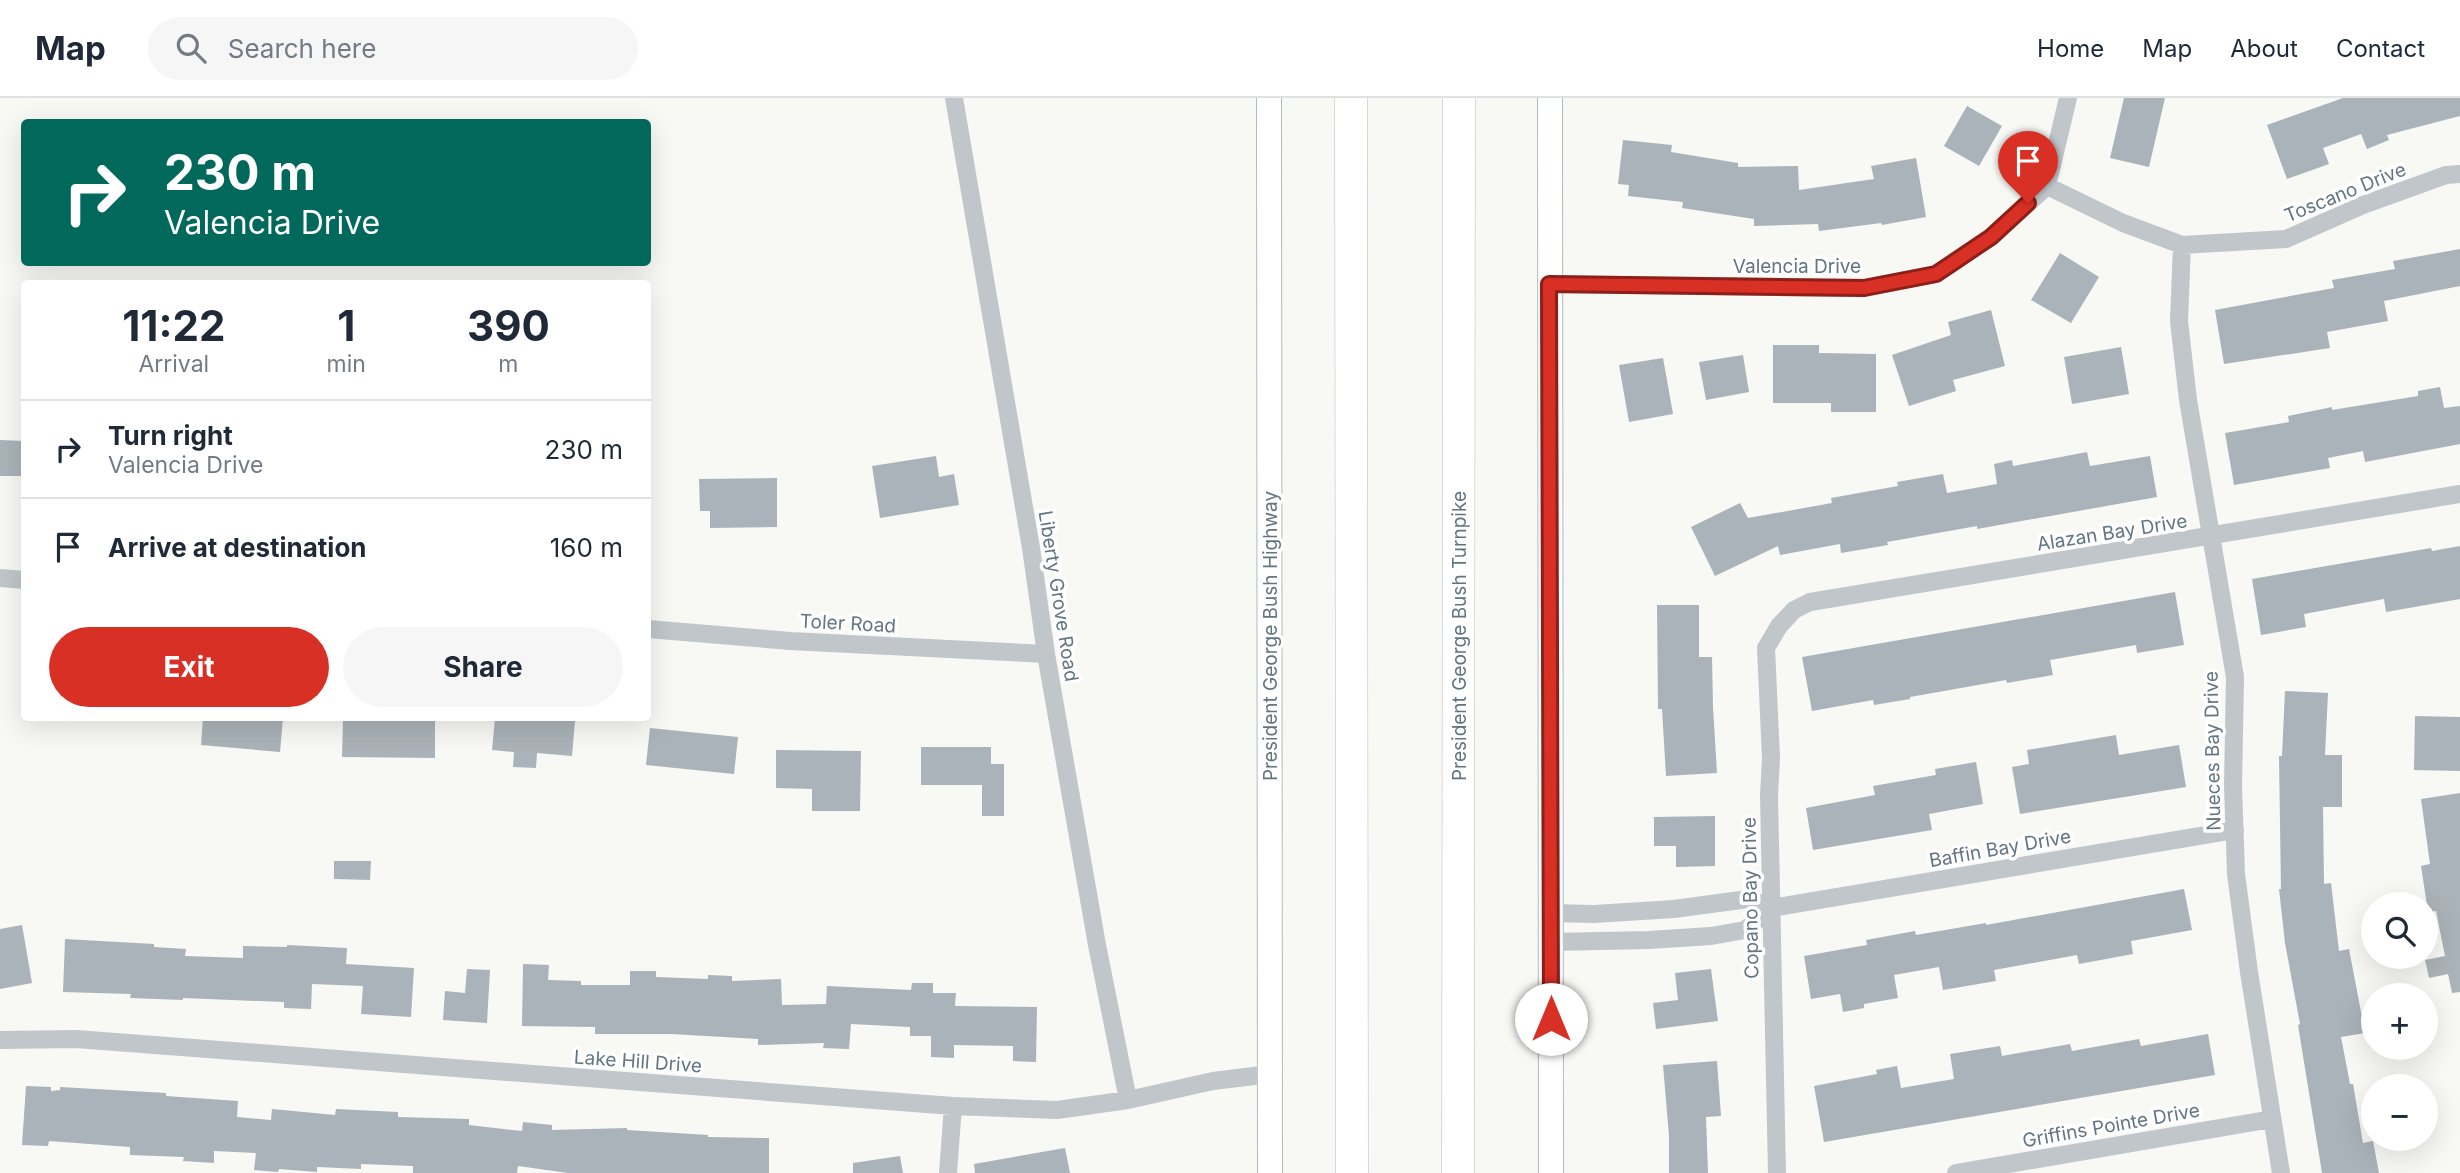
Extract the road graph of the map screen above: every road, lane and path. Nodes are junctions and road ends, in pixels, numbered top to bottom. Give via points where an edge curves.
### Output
1 (954, 98) edge
2 (1269, 98) edge
3 (1350, 98) edge
4 (1460, 98) edge
5 (1550, 98) edge
6 (2068, 98) edge
7 (2460, 174) edge
8 (2047, 186) junction
9 (2182, 245) junction
10 (1549, 284) junction
11 (2460, 495) edge
12 (2210, 538) junction
13 (0, 578) edge
14 (21, 580) edge
15 (1779, 626) joint
16 (651, 629) edge
17 (1046, 654) junction
18 (2235, 830) junction
19 (1772, 908) junction
20 (1551, 913) junction
21 (1551, 942) junction
22 (0, 1040) edge
23 (1270, 1074) junction
24 (1128, 1100) junction
25 (953, 1106) junction
26 (2272, 1119) junction
27 (948, 1173) edge
28 (1270, 1173) edge
29 (1352, 1173) edge
30 (1458, 1173) edge
31 (1551, 1173) edge
32 (1777, 1173) edge
33 (1956, 1173) edge
34 (2281, 1173) edge

1 - 17 street, Liberty Grove Road
2 - 23 main road, President George Bush Highway
3 - 29 highway
4 - 30 highway, President George Bush Turnpike
5 - 10 main road
6 - 8 street
7 - 9 street, Toscano Drive via 2363,205 2286,239
8 - 9 street, Toscano Drive
8 - 10 street, Valencia Drive via 1991,237 1936,274 1864,288
9 - 12 street, Nueces Bay Drive via 2179,321
10 - 20 main road
11 - 12 street, Alazan Bay Drive
12 - 15 street, Alazan Bay Drive via 1810,602
12 - 18 street, Nueces Bay Drive via 2235,677
13 - 14 street
15 - 19 street, Copano Bay Drive via 1766,648
16 - 17 street, Toler Road
17 - 24 street, Liberty Grove Road
18 - 19 street, Baffin Bay Drive
18 - 26 street, Nueces Bay Drive via 2236,873
19 - 20 street, Baffin Bay Drive via 1748,899 1674,909
19 - 21 street, Baffin Bay Drive via 1745,930 1712,936
19 - 32 street, Copano Bay Drive
20 - 21 main road
21 - 31 main road
22 - 25 street, Lake Hill Drive via 76,1040
23 - 24 street, Lake Hill Drive
23 - 28 main road, President George Bush Highway
24 - 25 street, Lake Hill Drive via 1057,1110
25 - 27 street
26 - 33 street, Griffins Pointe Drive
26 - 34 street, Nueces Bay Drive

